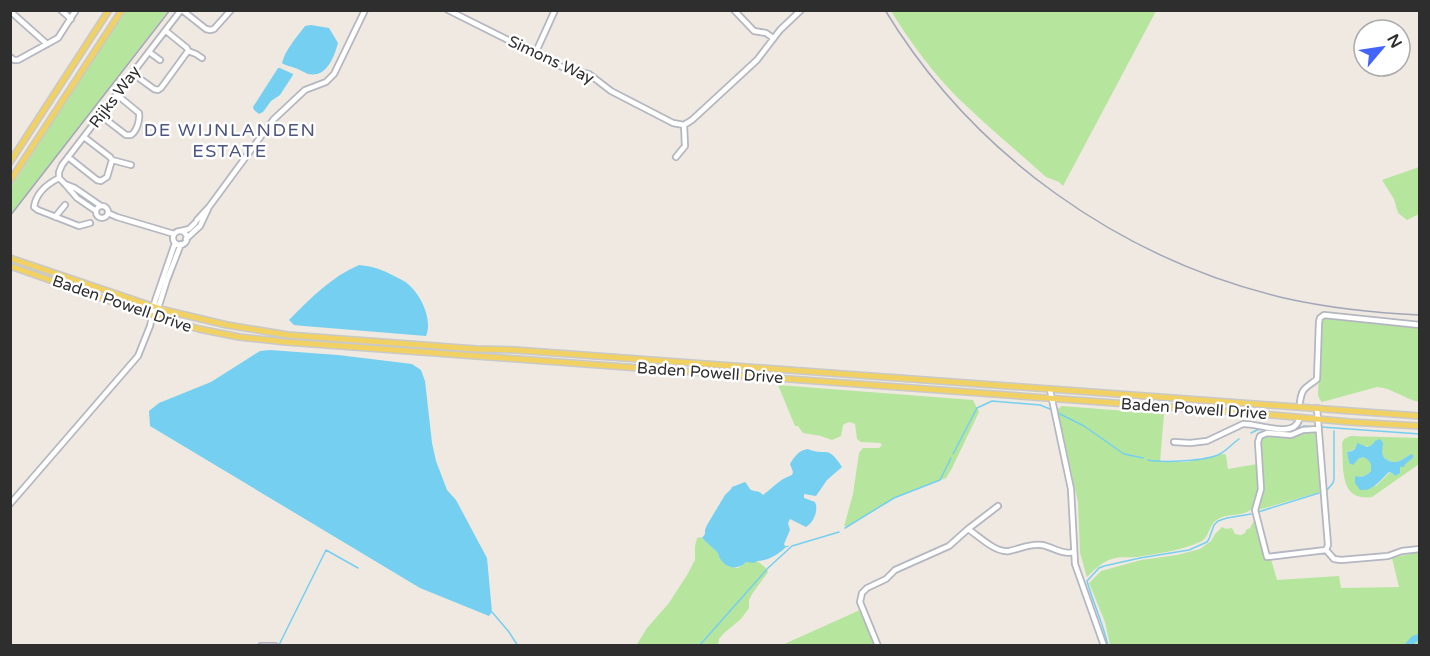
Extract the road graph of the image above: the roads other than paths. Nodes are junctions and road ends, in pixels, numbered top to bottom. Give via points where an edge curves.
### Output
1 (61, 10) edge
2 (76, 10) edge
3 (109, 10) edge
4 (122, 10) edge
5 (182, 10) edge
6 (231, 10) edge
7 (365, 10) edge
8 (448, 10) edge
9 (555, 10) edge
10 (734, 10) edge
11 (801, 10) edge
12 (10, 11) edge
13 (456, 12) edge
14 (71, 19) junction
15 (166, 31) junction
16 (773, 38) junction
17 (47, 44) junction
18 (188, 51) junction
19 (149, 52) junction
20 (535, 54) junction
21 (13, 58) edge
22 (202, 58) dead end
23 (78, 59) junction
24 (159, 61) dead end
25 (10, 64) edge
26 (87, 66) junction
27 (132, 73) junction
28 (116, 94) junction
29 (100, 115) junction
30 (684, 125) junction
31 (84, 137) junction
32 (68, 157) junction
33 (676, 157) dead end
34 (112, 160) junction
35 (10, 162) edge
36 (131, 165) dead end
37 (59, 178) junction
38 (10, 181) edge
39 (65, 184) junction
40 (87, 196) junction
41 (82, 202) junction
42 (65, 205) dead end
43 (101, 206) junction
44 (209, 207) junction
45 (96, 211) junction
46 (108, 213) junction
47 (55, 217) junction
48 (90, 223) dead end
49 (181, 231) junction
50 (174, 234) junction
51 (186, 239) junction
52 (178, 243) junction
53 (10, 258) edge
54 (10, 266) edge
55 (156, 307) junction
56 (154, 316) junction
57 (1419, 325) edge
58 (1050, 390) junction
59 (1052, 398) junction
60 (1300, 402) dead end
61 (1317, 408) junction
62 (1419, 416) edge
63 (1318, 418) junction
64 (1299, 420) dead end
65 (1419, 426) edge
66 (1267, 427) junction
67 (1318, 429) junction
68 (1262, 434) junction
69 (1174, 442) dead end
70 (10, 504) edge
71 (998, 506) dead end
72 (968, 529) junction
73 (1419, 549) edge
74 (1326, 550) junction
75 (1074, 552) junction
76 (261, 645) edge
77 (275, 645) edge
78 (878, 645) edge
79 (1104, 645) edge

1 - 14 street
2 - 14 street
3 - 23 main road
4 - 26 main road
5 - 6 street via 210,30
5 - 15 street, Rijks Way
7 - 44 street via 334,74 326,82 305,90 273,120
8 - 13 street, Simons Way
9 - 20 street
10 - 16 street via 754,31
11 - 16 street
12 - 17 street
13 - 20 street, Simons Way
14 - 17 street via 60,36
15 - 18 street
15 - 19 street, Rijks Way
16 - 30 street via 757,60
17 - 21 street
18 - 22 street
18 - 27 street via 159,89
19 - 24 street
19 - 27 street, Rijks Way
20 - 30 street, Simons Way via 589,74 611,91
21 - 25 street
23 - 26 main road
23 - 35 main road
26 - 38 main road
27 - 28 street, Rijks Way
28 - 29 street, Rijks Way
28 - 29 street via 139,113 134,134 126,135
29 - 31 street, Rijks Way
30 - 33 street via 685,146
31 - 32 street, Rijks Way
31 - 34 street
32 - 34 street via 101,181 107,177
32 - 37 street, Rijks Way via 60,168
34 - 36 street
37 - 39 street
37 - 47 street via 45,186 34,204 35,209
39 - 40 street
39 - 41 street
40 - 41 street
40 - 43 street
41 - 45 street
42 - 47 street
43 - 45 street
43 - 46 street
44 - 49 street via 189,229
44 - 51 street via 200,226
45 - 46 street via 101,218
46 - 50 street
47 - 48 street via 79,226
49 - 50 street
49 - 51 street
50 - 52 street
51 - 52 street
52 - 55 street
53 - 55 main road, Baden Powell Drive
54 - 56 main road, Baden Powell Drive
55 - 56 street
55 - 58 main road, Baden Powell Drive via 288,335
56 - 59 main road, Baden Powell Drive via 239,337 286,342
56 - 70 street via 138,356
57 - 60 street via 1324,315 1319,322 1317,379 1305,387
58 - 59 street
58 - 61 main road, Baden Powell Drive
59 - 63 main road, Baden Powell Drive
59 - 75 street via 1071,489
61 - 62 main road, Baden Powell Drive
61 - 63 street
63 - 65 main road, Baden Powell Drive
63 - 67 street
64 - 66 street via 1296,427 1289,429
66 - 68 street
66 - 69 street via 1243,424 1207,441
67 - 68 street via 1291,435
67 - 74 street
68 - 74 street via 1258,442 1261,494 1255,510 1266,556
71 - 72 street
72 - 75 street via 1000,550 1039,545 1068,554
72 - 78 street via 949,546 895,570 862,593 860,602
73 - 74 street via 1341,560 1334,559
75 - 79 street via 1076,568
76 - 77 street

